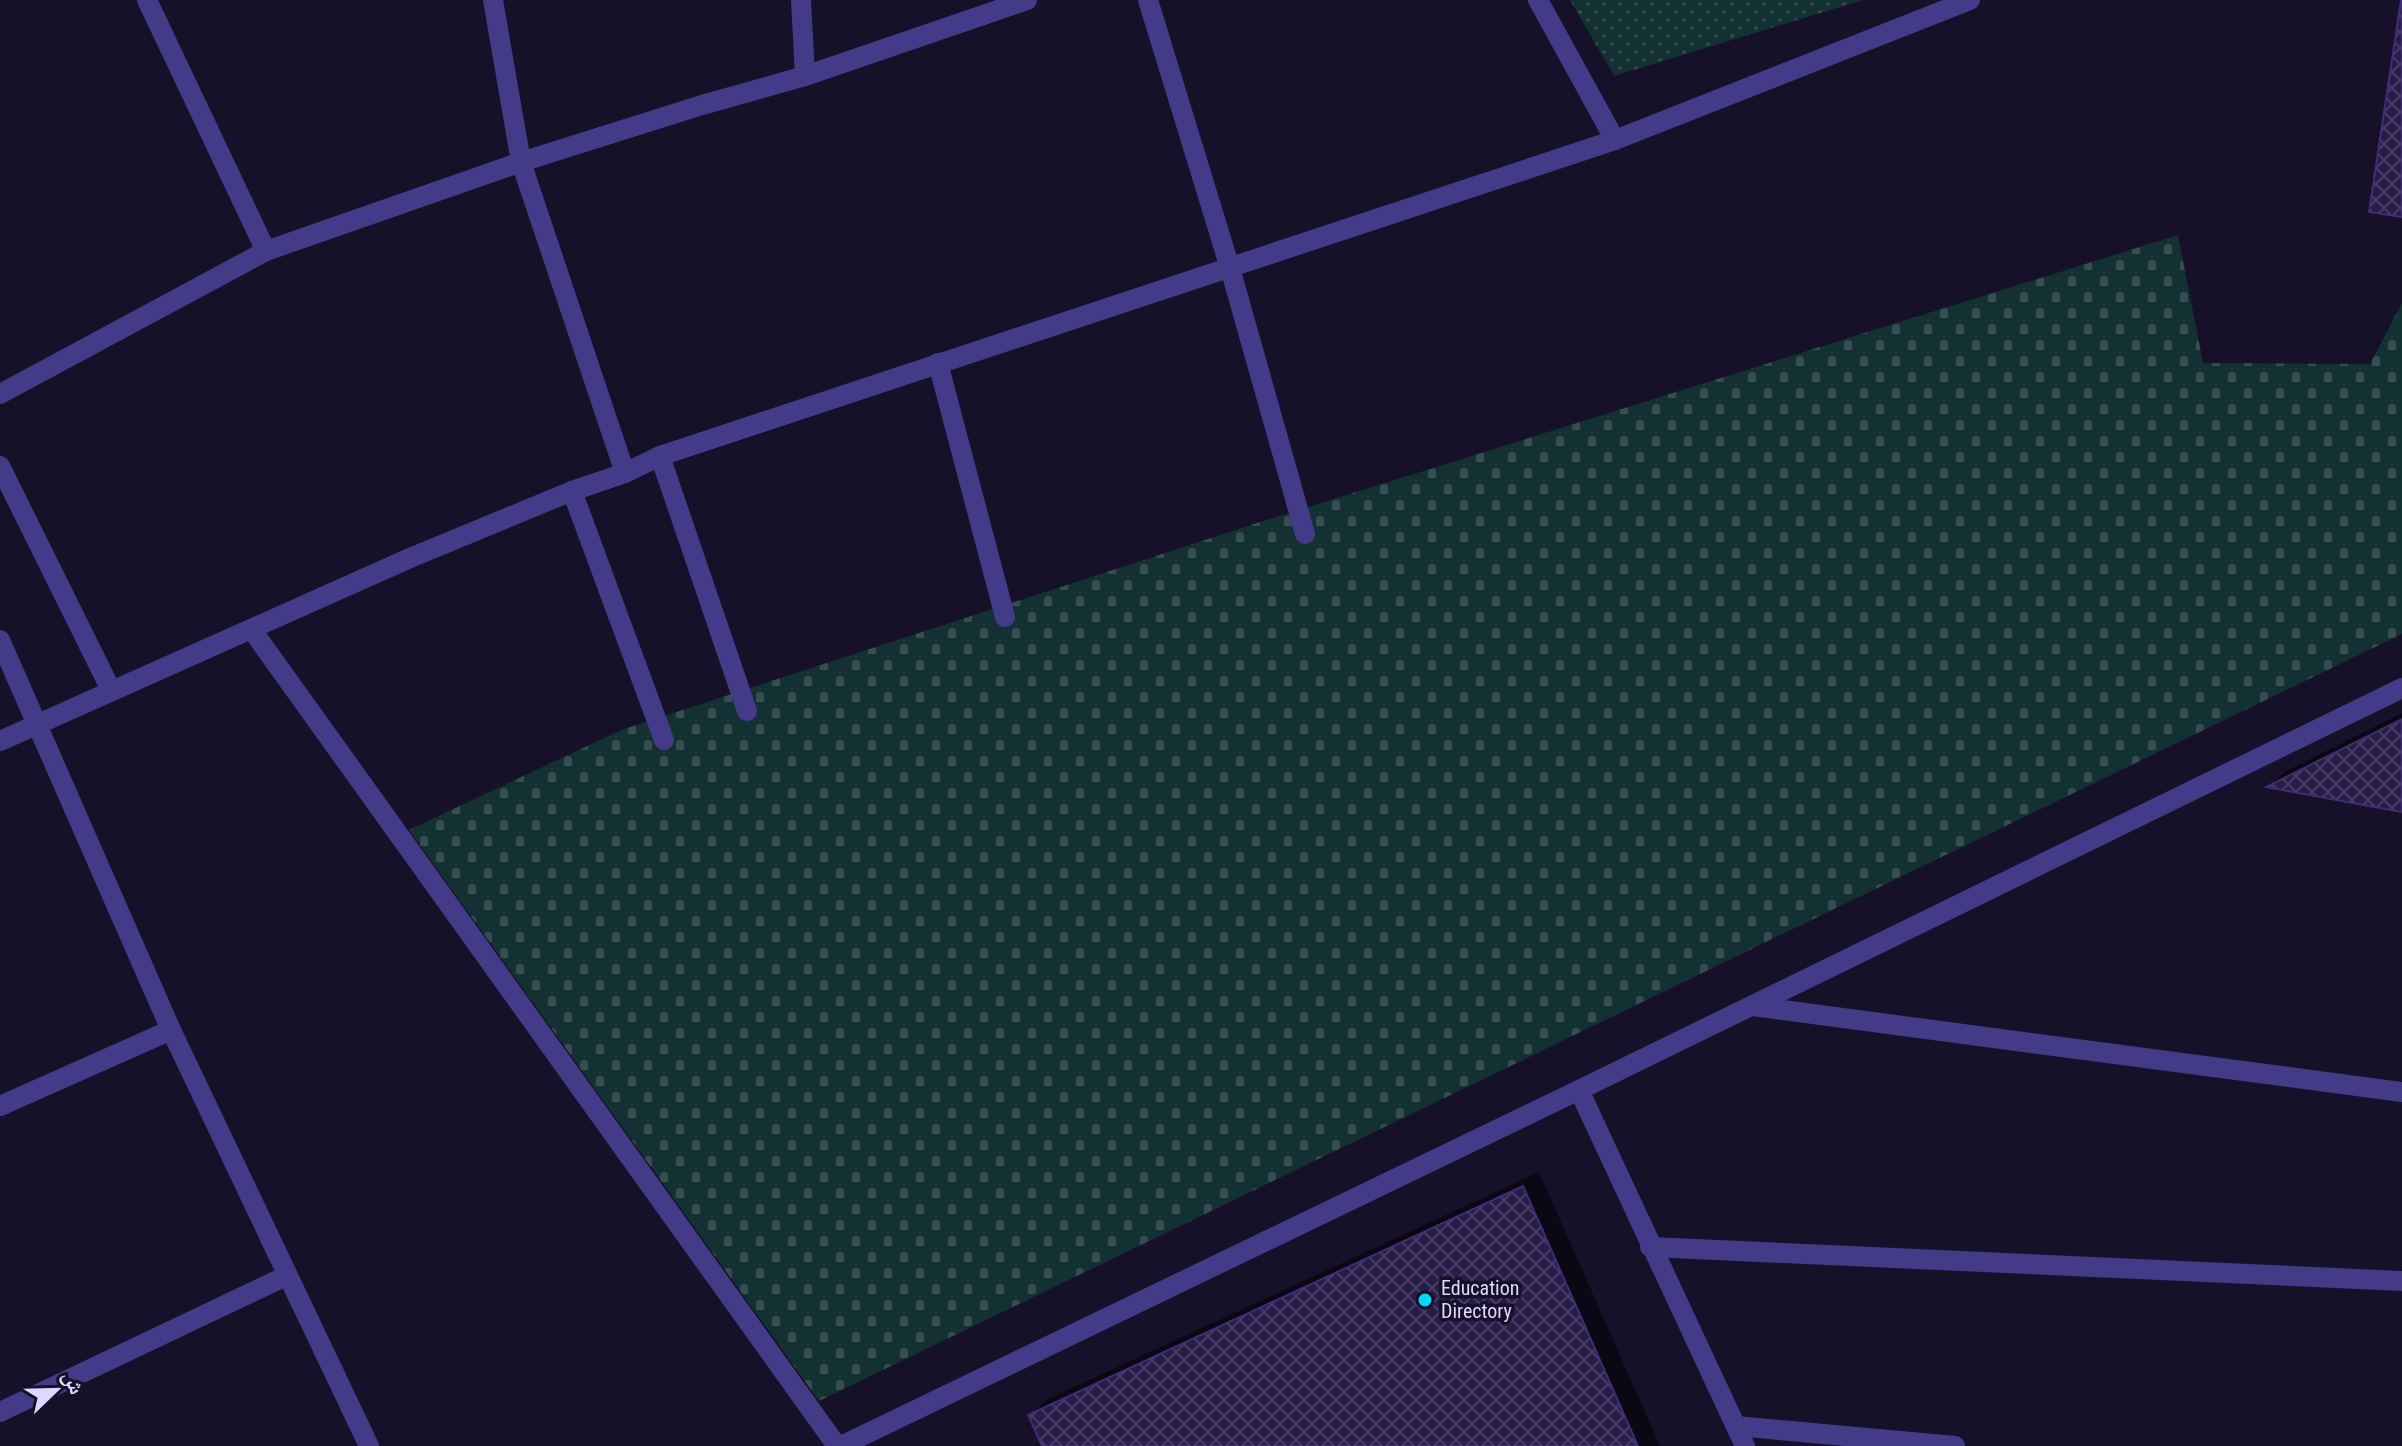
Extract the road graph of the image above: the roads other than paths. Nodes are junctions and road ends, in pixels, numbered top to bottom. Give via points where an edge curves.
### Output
1 (147, 0) edge
2 (493, 0) edge
3 (801, 0) edge
4 (1027, 0) edge
5 (1148, 0) edge
6 (1538, 0) edge
7 (1970, 0) edge
8 (805, 76) junction
9 (1615, 140) junction
10 (521, 162) junction
11 (266, 251) junction
12 (1230, 268) junction
13 (938, 363) junction
14 (0, 394) edge
15 (660, 456) junction
16 (0, 466) edge
17 (625, 473) junction
18 (572, 491) junction
19 (1305, 534) dead end
20 (1005, 617) dead end
21 (252, 630) junction
22 (0, 640) edge
23 (2402, 688) edge
24 (111, 690) junction
25 (747, 711) dead end
26 (38, 722) junction
27 (664, 740) dead end
28 (0, 741) edge
29 (1752, 1006) junction
30 (171, 1030) junction
31 (1579, 1090) junction
32 (2402, 1092) edge
33 (0, 1106) edge
34 (1650, 1247) junction
35 (286, 1276) junction
36 (2402, 1281) edge
37 (0, 1412) edge
38 (1736, 1426) junction
39 (369, 1446) edge
40 (839, 1446) edge
41 (1745, 1446) edge
42 (1955, 1446) edge

1 - 11 street
2 - 10 street
3 - 8 street
4 - 8 street
5 - 12 street
6 - 9 street
7 - 9 street
8 - 10 street
9 - 12 street
10 - 11 street
10 - 17 street
11 - 14 street
12 - 13 street
12 - 19 street
13 - 15 street
13 - 20 street
15 - 17 street
15 - 25 street
16 - 24 street
17 - 18 street
18 - 21 street
18 - 27 street
21 - 24 street
21 - 40 street
22 - 26 street
23 - 29 street
24 - 26 street
26 - 28 street
26 - 30 street
29 - 31 street
29 - 32 street
30 - 33 street
30 - 35 street
31 - 34 street
31 - 40 street
34 - 36 street
34 - 38 street
35 - 37 street
35 - 39 street
38 - 41 street
38 - 42 street

